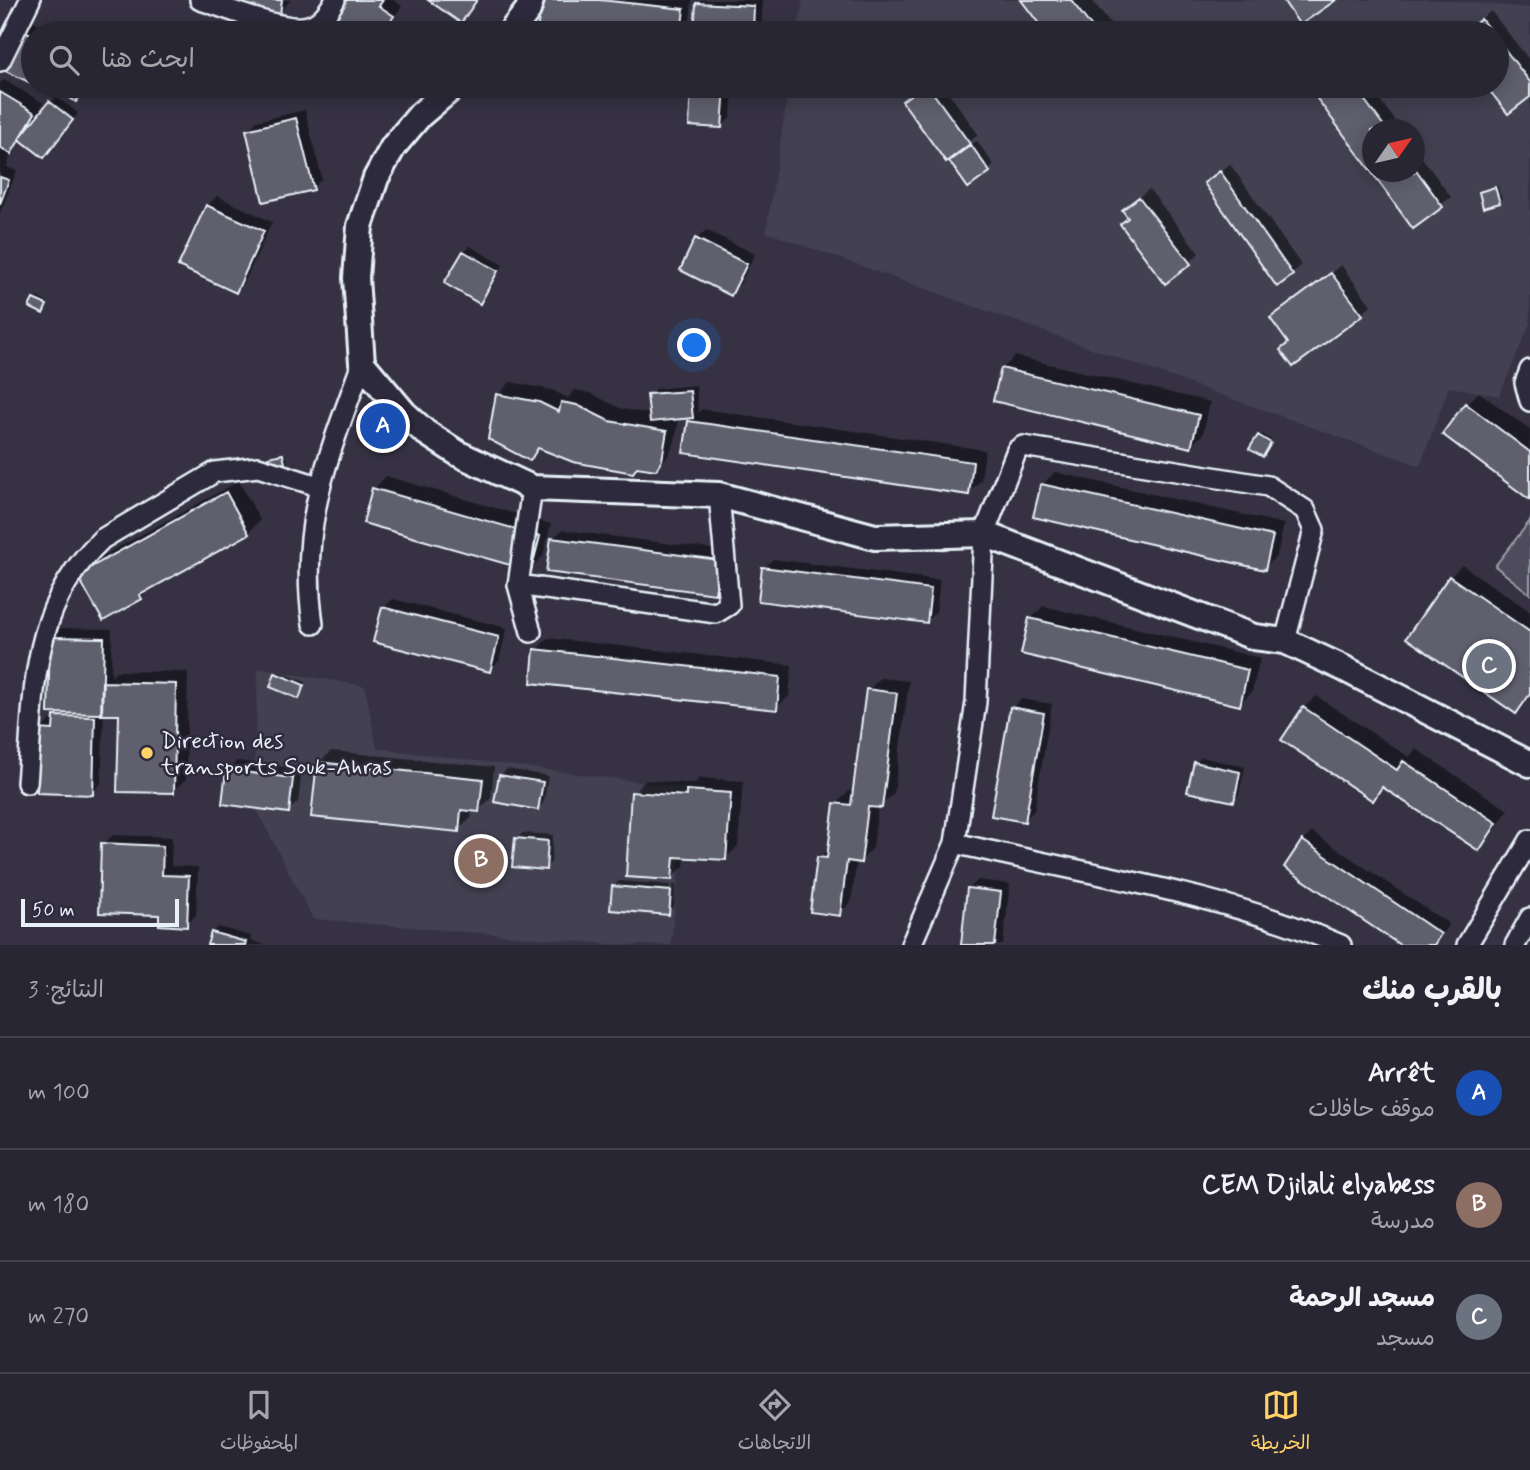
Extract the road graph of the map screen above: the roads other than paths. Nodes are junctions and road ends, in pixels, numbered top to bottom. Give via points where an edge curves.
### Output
1 (30, 0) edge
2 (200, 0) edge
3 (335, 0) edge
4 (531, 0) edge
5 (269, 21) edge
6 (318, 21) edge
7 (519, 21) edge
8 (0, 61) edge
9 (440, 98) edge
10 (362, 363) junction
11 (1530, 370) edge
12 (1530, 401) edge
13 (318, 486) junction
14 (532, 488) junction
15 (719, 495) junction
16 (984, 534) junction
17 (518, 585) junction
18 (313, 625) dead end
19 (531, 632) dead end
20 (1285, 641) junction
21 (1530, 764) edge
22 (27, 783) dead end
23 (1530, 840) edge
24 (955, 843) junction
25 (1530, 918) edge
26 (911, 945) edge
27 (1341, 945) edge
28 (1467, 945) edge
29 (1515, 945) edge

1 - 8 street
2 - 5 street
3 - 6 street
4 - 7 street
9 - 10 street via 393,147 366,203 356,278
10 - 13 street
10 - 14 street via 425,432 459,454
11 - 12 street via 1525,383
13 - 18 street via 307,560
13 - 22 street via 258,467 215,472 102,539 87,553 53,603 38,657
14 - 15 street
14 - 17 street
15 - 16 street via 875,537
15 - 17 street via 729,605 724,610 716,613
16 - 20 street via 1254,637
16 - 20 street via 1012,458 1023,446 1268,486 1306,510 1314,530
16 - 24 street via 976,702
17 - 19 street
20 - 21 street
23 - 28 street
24 - 26 street
24 - 27 street via 1220,902 1289,922
25 - 29 street

